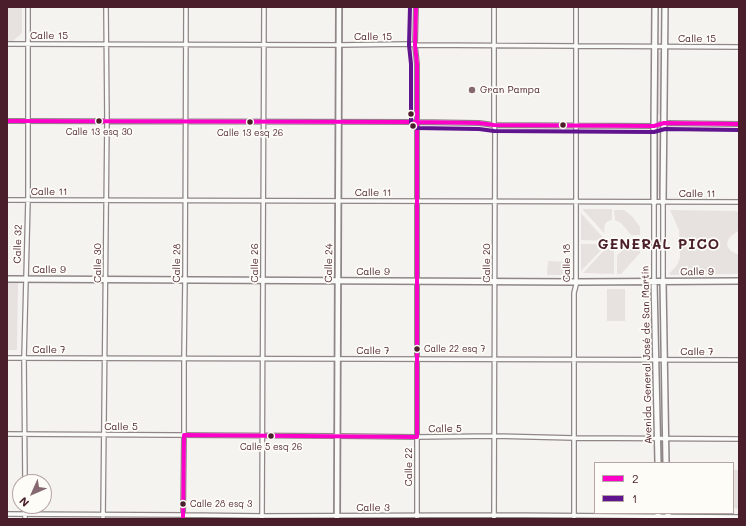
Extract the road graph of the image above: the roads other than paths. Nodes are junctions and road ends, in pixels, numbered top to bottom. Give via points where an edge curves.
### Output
1 (28, 7) edge
2 (106, 7) edge
3 (186, 7) edge
4 (264, 7) edge
5 (339, 7) edge
6 (416, 7) edge
7 (494, 7) edge
8 (576, 7) edge
9 (655, 7) edge
10 (665, 7) edge
11 (7, 44) edge
12 (27, 44) junction
13 (106, 44) junction
14 (187, 45) junction
15 (264, 45) junction
16 (339, 45) junction
17 (415, 45) junction
18 (494, 46) junction
19 (576, 46) junction
20 (654, 47) junction
21 (665, 47) junction
22 (739, 47) edge
23 (7, 121) edge
24 (27, 121) junction
25 (107, 121) junction
26 (186, 122) junction
27 (264, 122) junction
28 (339, 122) junction
29 (417, 122) junction
30 (664, 123) junction
31 (739, 124) edge
32 (494, 125) junction
33 (576, 125) junction
34 (654, 126) junction
35 (7, 200) edge
36 (28, 200) junction
37 (106, 200) junction
38 (186, 201) junction
39 (263, 201) junction
40 (338, 201) junction
41 (417, 201) junction
42 (495, 202) junction
43 (576, 202) junction
44 (654, 202) junction
45 (663, 202) junction
46 (739, 202) edge
47 (7, 279) edge
48 (25, 279) junction
49 (106, 279) junction
50 (185, 280) junction
51 (263, 280) junction
52 (337, 281) junction
53 (416, 281) junction
54 (495, 281) junction
55 (739, 281) edge
56 (576, 282) junction
57 (654, 282) junction
58 (663, 282) junction
59 (7, 358) edge
60 (24, 358) junction
61 (105, 358) junction
62 (184, 358) junction
63 (262, 359) junction
64 (337, 359) junction
65 (417, 359) junction
66 (494, 360) junction
67 (574, 360) junction
68 (656, 360) junction
69 (665, 360) junction
70 (739, 360) edge
71 (7, 434) edge
72 (24, 434) junction
73 (104, 435) junction
74 (184, 435) junction
75 (263, 435) junction
76 (337, 436) junction
77 (494, 436) junction
78 (417, 437) junction
79 (574, 438) junction
80 (658, 438) junction
81 (666, 438) junction
82 (739, 439) edge
83 (658, 462) edge
84 (666, 462) edge
85 (25, 474) edge
86 (25, 514) edge
87 (52, 514) edge
88 (103, 514) junction
89 (658, 516) edge
90 (668, 516) edge
91 (183, 517) edge
92 (417, 517) edge
93 (494, 517) edge
94 (574, 517) edge
95 (739, 517) edge
96 (262, 518) edge
97 (337, 518) edge
98 (26, 519) edge
99 (103, 519) edge

1 - 12 street, Calle 32
2 - 13 street, Calle 30
3 - 14 street, Calle 28
4 - 15 street, Calle 26
5 - 16 street, Calle 24
6 - 17 street, Calle 22
7 - 18 street, Calle 20
8 - 19 street, Calle 18
9 - 20 main road, Avenida General José de San Martín
10 - 21 main road, Avenida General José de San Martín
11 - 12 street, Calle 15
12 - 13 street, Calle 15
12 - 24 street, Calle 32
13 - 14 street, Calle 15
13 - 25 street, Calle 30
14 - 15 street, Calle 15
14 - 26 street, Calle 28
15 - 16 street, Calle 15
15 - 27 street, Calle 26
16 - 17 street, Calle 15
16 - 28 street, Calle 24
17 - 18 street, Calle 15
17 - 29 street, Calle 22
18 - 19 street, Calle 15
18 - 32 street, Calle 20
19 - 20 street, Calle 15
19 - 33 street, Calle 18
20 - 21 street, Calle 15
20 - 34 main road, Avenida General José de San Martín
21 - 22 street, Calle 15
21 - 30 main road, Avenida General José de San Martín
23 - 24 street
24 - 25 street
24 - 36 street, Calle 32
25 - 26 street
25 - 37 street, Calle 30
26 - 27 street
26 - 38 street, Calle 28
27 - 28 street
27 - 39 street, Calle 26
28 - 29 street
28 - 40 street, Calle 24
29 - 32 street
29 - 41 street, Calle 22
30 - 31 street
30 - 34 street
30 - 45 main road, Avenida General José de San Martín
32 - 33 street
32 - 42 street, Calle 20
33 - 34 street
33 - 43 street, Calle 18
34 - 44 main road, Avenida General José de San Martín
35 - 36 street, Calle 11
36 - 37 street, Calle 11
36 - 48 street, Calle 32
37 - 38 street, Calle 11
37 - 49 street, Calle 30
38 - 39 street, Calle 11
38 - 50 street, Calle 28
39 - 40 street, Calle 11
39 - 51 street, Calle 26
40 - 41 street, Calle 11
40 - 52 street, Calle 24
41 - 42 street, Calle 11
41 - 53 street, Calle 22
42 - 43 street, Calle 11
42 - 54 street, Calle 20
43 - 44 street, Calle 11
43 - 56 street, Calle 18
44 - 45 street, Calle 11
44 - 57 street, Avenida General José de San Martín
45 - 46 street, Calle 11
45 - 58 street, Avenida General José de San Martín
47 - 48 main road, Calle 9
48 - 49 main road, Calle 9
48 - 60 street, Calle 32
49 - 50 main road, Calle 9
49 - 61 street, Calle 30
50 - 51 main road, Calle 9
50 - 62 street, Calle 28
51 - 52 main road, Calle 9
51 - 63 street, Calle 26
52 - 53 main road, Calle 9
52 - 64 street, Calle 24
53 - 54 main road, Calle 9
53 - 65 street, Calle 22
54 - 56 main road, Calle 9
54 - 66 street, Calle 20
55 - 58 main road, Calle 9
56 - 57 main road, Calle 9
56 - 67 street, Calle 18
57 - 58 main road, Calle 9
57 - 68 main road, Avenida General José de San Martín
58 - 69 main road, Avenida General José de San Martín
59 - 60 street, Calle 7
60 - 61 street, Calle 7
60 - 72 street, Calle 32
61 - 62 street, Calle 7
61 - 73 street, Calle 30
62 - 63 street, Calle 7
62 - 74 street, Calle 28
63 - 64 street, Calle 7
63 - 75 street, Calle 26
64 - 65 street, Calle 7
64 - 76 street, Calle 24
65 - 66 street, Calle 7
65 - 78 street, Calle 22
66 - 67 street, Calle 7
66 - 77 street, Calle 20
67 - 68 street, Calle 7
67 - 79 street, Calle 18
68 - 69 street, Calle 7
68 - 80 main road, Avenida General José de San Martín
69 - 70 street, Calle 7
69 - 81 main road, Avenida General José de San Martín
71 - 72 street, Calle 5
72 - 73 street, Calle 5
72 - 85 street, Calle 32
73 - 74 street, Calle 5
73 - 88 street, Calle 30
74 - 75 street, Calle 5
74 - 91 street, Calle 28
75 - 76 street, Calle 5
75 - 96 street, Calle 26
76 - 78 street, Calle 5
76 - 97 street, Calle 24
77 - 78 street, Calle 5
77 - 79 street, Calle 5
77 - 93 street, Calle 20
78 - 92 street, Calle 22
79 - 80 street, Calle 5
79 - 94 street, Calle 18
80 - 81 street, Calle 5
80 - 83 main road, Avenida General José de San Martín
81 - 82 street, Calle 5
81 - 84 main road, Avenida General José de San Martín
86 - 98 street
87 - 88 street, Calle 3
88 - 91 street, Calle 3
88 - 99 street, Calle 30
89 - 90 street, Calle 3
89 - 94 street, Calle 3
90 - 95 street, Calle 3
91 - 96 street, Calle 3
92 - 93 street, Calle 3
92 - 97 street, Calle 3
93 - 94 street, Calle 3
96 - 97 street, Calle 3

